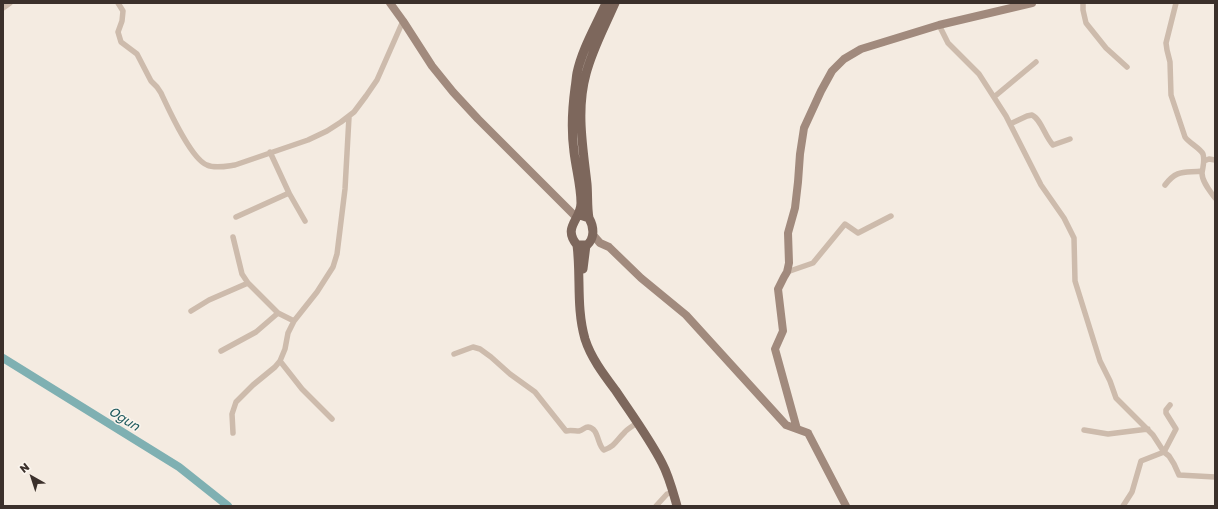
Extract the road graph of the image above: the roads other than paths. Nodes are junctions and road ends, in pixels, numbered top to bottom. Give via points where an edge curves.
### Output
1 (10, 3) edge
2 (118, 3) edge
3 (390, 3) edge
4 (606, 3) edge
5 (615, 3) edge
6 (1032, 3) edge
7 (1083, 3) edge
8 (1176, 3) edge
9 (3, 8) edge
10 (403, 21) junction
11 (939, 25) junction
12 (1036, 62) dead end
13 (1127, 67) dead end
14 (581, 75) junction
15 (994, 97) junction
16 (349, 117) junction
17 (1010, 124) junction
18 (1070, 139) dead end
19 (270, 152) junction
20 (1204, 160) junction
21 (1215, 160) edge
22 (1202, 171) junction
23 (1165, 185) dead end
24 (289, 193) junction
25 (1215, 198) edge
26 (574, 214) junction
27 (891, 216) dead end
28 (236, 217) dead end
29 (589, 218) junction
30 (305, 221) dead end
31 (233, 236) dead end
32 (586, 242) junction
33 (787, 272) junction
34 (248, 283) junction
35 (191, 311) dead end
36 (278, 313) junction
37 (294, 321) junction
38 (221, 351) dead end
39 (454, 354) dead end
40 (280, 361) junction
41 (1170, 405) dead end
42 (332, 419) dead end
43 (637, 422) junction
44 (1148, 429) junction
45 (1084, 430) dead end
46 (233, 433) dead end
47 (808, 433) junction
48 (1164, 452) junction
49 (1215, 477) edge
50 (673, 492) junction
51 (656, 506) edge
52 (676, 506) edge
53 (680, 506) edge
54 (844, 506) edge
55 (1123, 506) edge

1 - 9 street
2 - 19 street via 123,11 118,32 121,42 137,54 196,156 202,162 208,166 225,167
3 - 10 street
4 - 14 main road via 584,51
5 - 14 main road
6 - 11 street
7 - 13 street via 1086,23 1106,48
8 - 20 street via 1166,43 1170,62 1171,95 1185,137 1202,152
10 - 16 street via 377,80
10 - 26 street via 432,66 453,92
11 - 15 street via 948,43 980,74
11 - 33 street via 861,49 838,65 827,80 804,128 795,208 788,233
12 - 15 street
14 - 26 main road via 572,116 574,152 581,190 580,211
14 - 29 main road via 581,131
15 - 17 street
16 - 19 street via 308,140
16 - 37 street via 345,189 337,254 326,279
17 - 18 street via 1032,115 1037,118 1053,145
17 - 44 street via 1041,185 1072,232 1075,281 1100,361 1116,398
19 - 24 street
20 - 21 street
20 - 22 street
22 - 23 street via 1178,173
22 - 25 street via 1207,187
24 - 28 street
24 - 30 street
26 - 29 main road
26 - 32 main road via 572,238
27 - 33 street via 858,233 845,224 813,263
29 - 32 main road via 593,226
31 - 34 street via 242,274
32 - 43 main road via 578,259 578,304 585,339 595,361
32 - 47 street via 609,247 641,278 686,315 786,425
32 - 53 main road via 582,286 590,336 599,359 666,462
33 - 47 street via 778,289 783,331 775,348 797,429
34 - 35 street
34 - 36 street
36 - 37 street
36 - 38 street via 256,332
37 - 40 street
39 - 43 street via 473,347 480,349 535,392 566,430 586,427 594,430 600,447 604,450 616,443
40 - 42 street via 302,389
40 - 46 street via 236,402 232,414
41 - 48 street via 1166,413 1176,429
43 - 50 main road via 663,464
44 - 45 street via 1108,434
44 - 48 street
47 - 54 street
48 - 49 street via 1169,456 1179,475
48 - 55 street via 1141,461 1132,492
50 - 51 street via 667,494
50 - 52 main road

